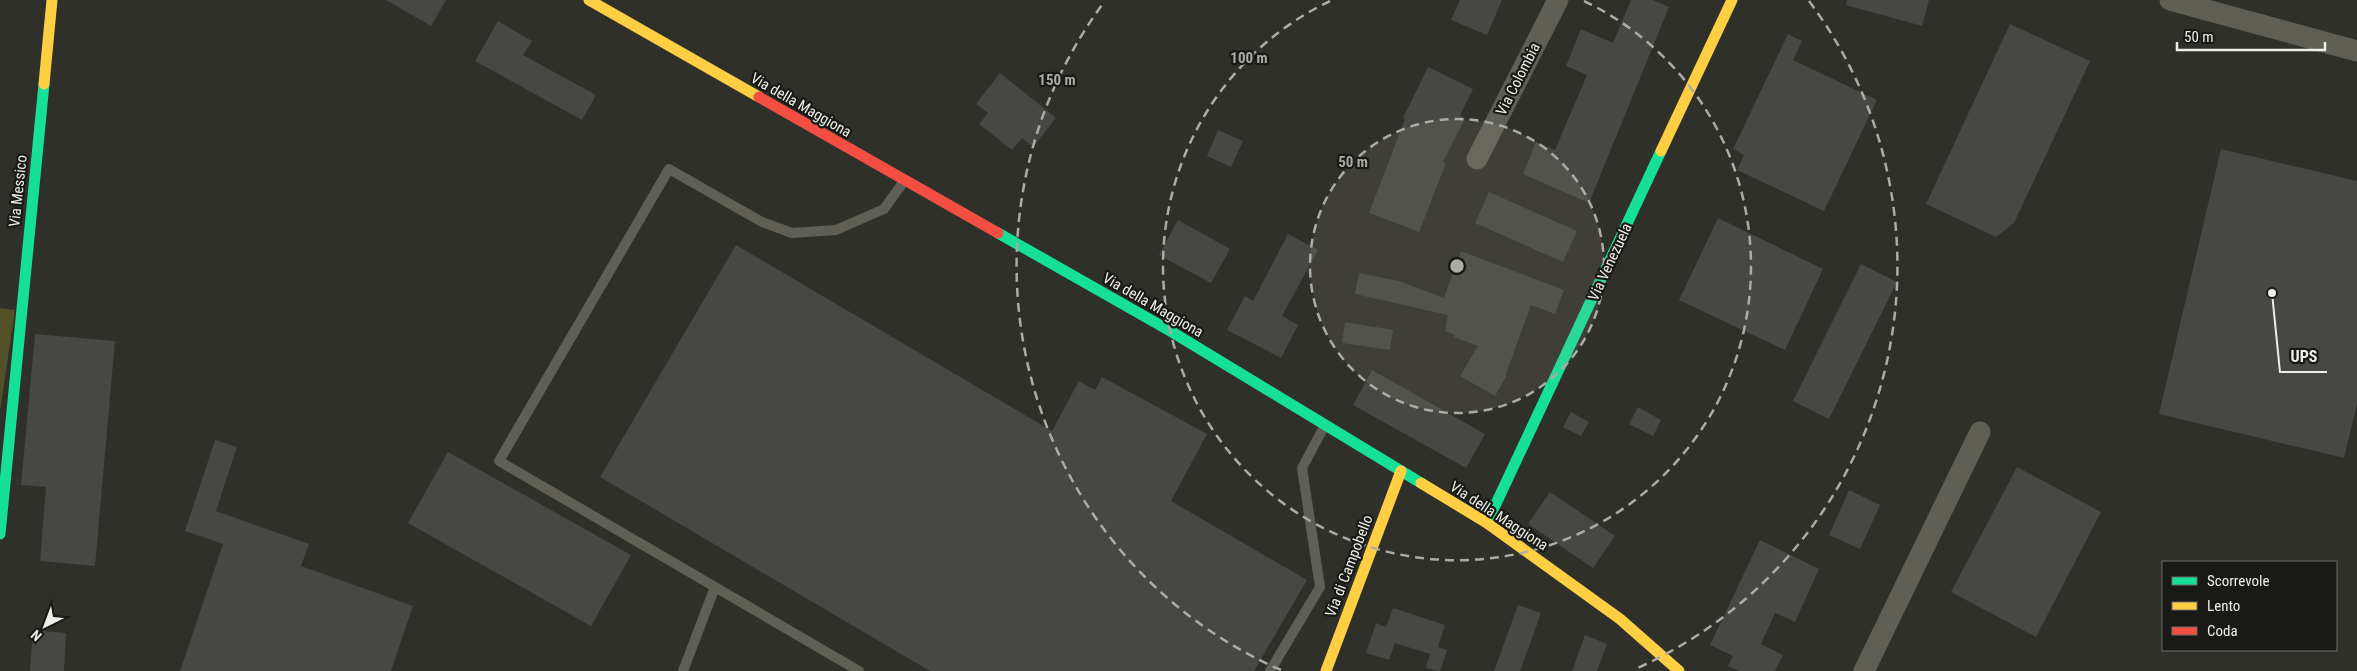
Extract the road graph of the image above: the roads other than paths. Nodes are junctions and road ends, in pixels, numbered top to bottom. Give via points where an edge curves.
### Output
1 (52, 0) edge
2 (589, 0) edge
3 (1558, 0) edge
4 (1732, 0) edge
5 (2183, 2) edge
6 (2357, 51) edge
7 (1477, 159) dead end
8 (904, 181) junction
9 (1325, 425) junction
10 (1980, 432) dead end
11 (1401, 471) junction
12 (1487, 524) junction
13 (0, 534) edge
14 (715, 587) junction
15 (684, 671) edge
16 (860, 671) edge
17 (1270, 671) edge
18 (1326, 671) edge
19 (1679, 671) edge
20 (1864, 671) edge

1 - 13 street, Via Messico
2 - 8 street, Via della Maggiona
3 - 7 street, Via Colombia
4 - 12 street, Via Venezuela
5 - 6 street
8 - 9 street, Via della Maggiona via 1172,332
8 - 14 lane via 884,209 836,230 792,233 762,222 668,169 499,461
9 - 11 street, Via della Maggiona
9 - 17 lane via 1302,468 1320,586
10 - 20 street
11 - 12 street, Via della Maggiona
11 - 18 street, Via di Campobello
12 - 19 street, Via della Maggiona via 1620,619
14 - 15 lane
14 - 16 lane

